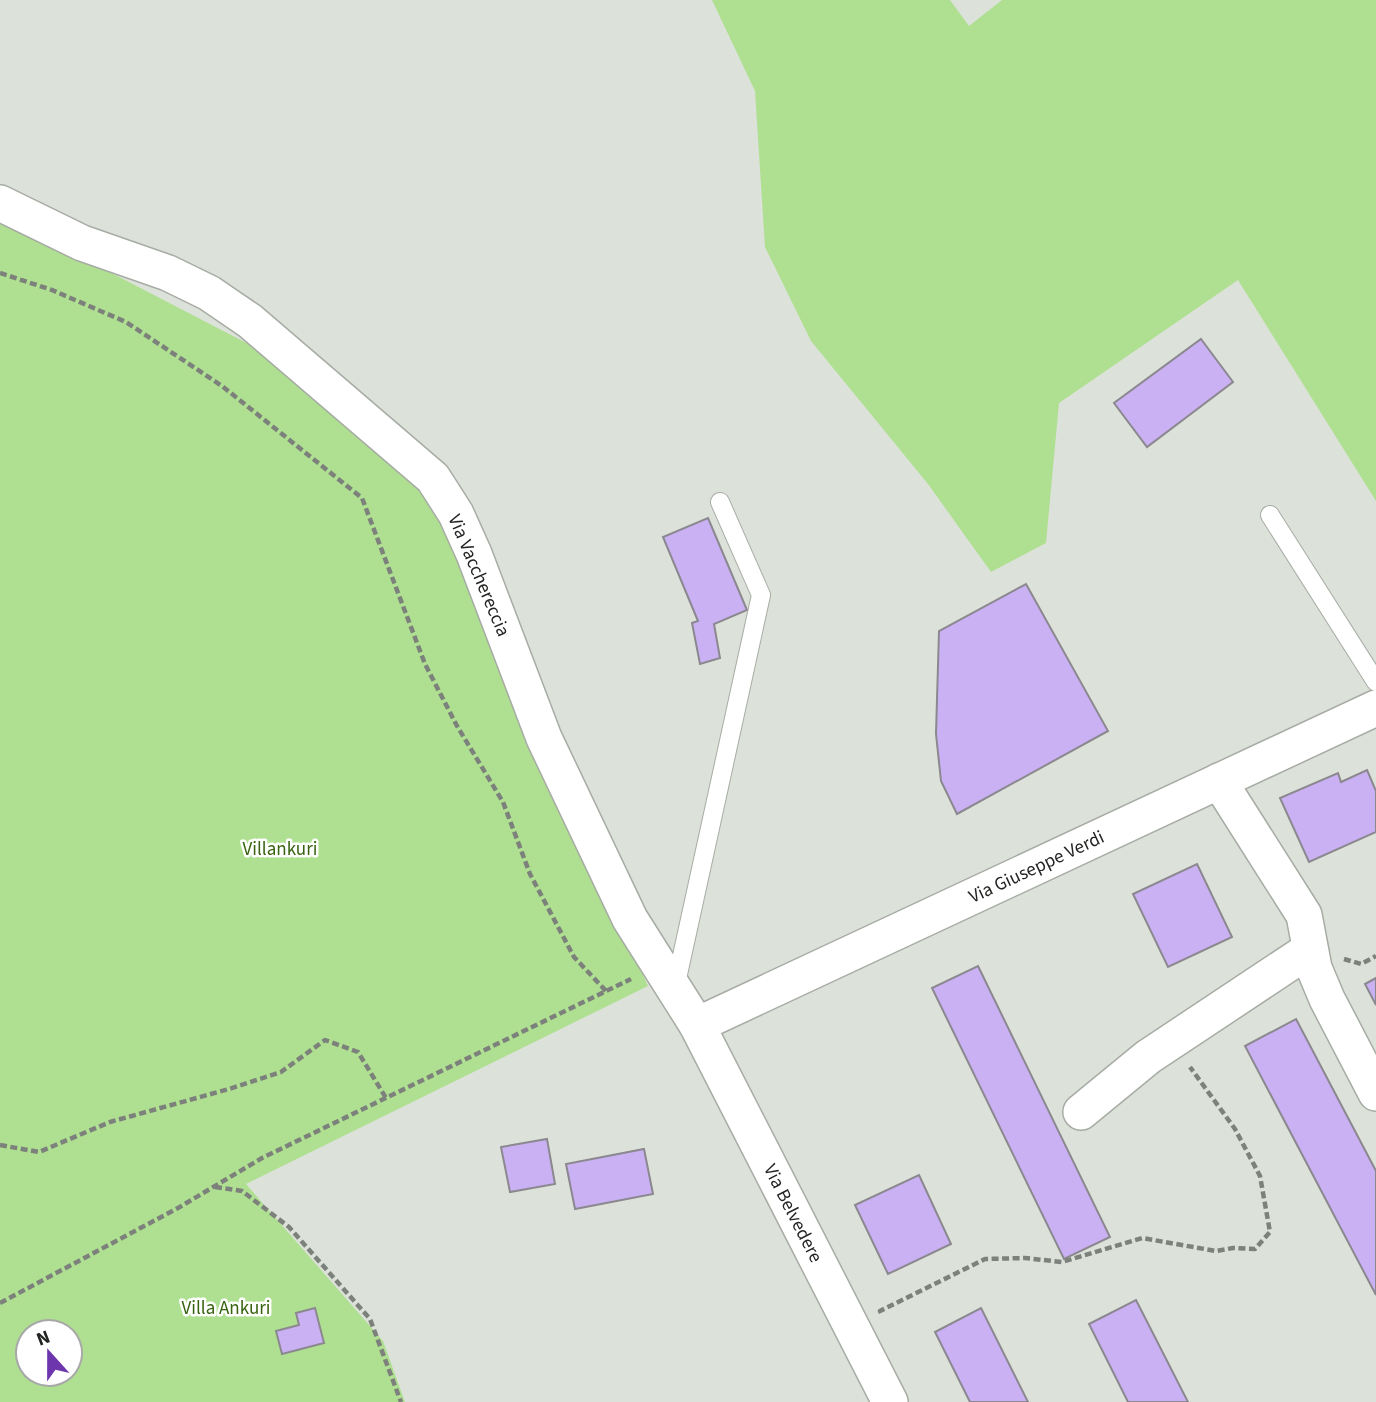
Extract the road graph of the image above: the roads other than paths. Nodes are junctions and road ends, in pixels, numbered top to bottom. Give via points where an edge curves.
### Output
1 (0, 202) edge
2 (720, 502) dead end
3 (1270, 514) dead end
4 (1376, 682) edge
5 (1376, 708) edge
6 (1219, 781) junction
7 (1309, 950) junction
8 (666, 979) junction
9 (697, 1025) junction
10 (1376, 1093) edge
11 (1081, 1112) dead end
12 (891, 1402) edge

1 - 8 street, Via Vacchereccia via 82,243 168,273 209,293 250,321 433,478 474,554 550,750 630,919
2 - 8 lane via 761,595
3 - 4 lane
5 - 6 street, Via Giuseppe Verdi
6 - 7 street via 1304,915
6 - 9 street, Via Giuseppe Verdi
7 - 10 street via 1327,999
7 - 11 street via 1190,1028
8 - 9 street, Via Vacchereccia
9 - 12 street, Via Belvedere

